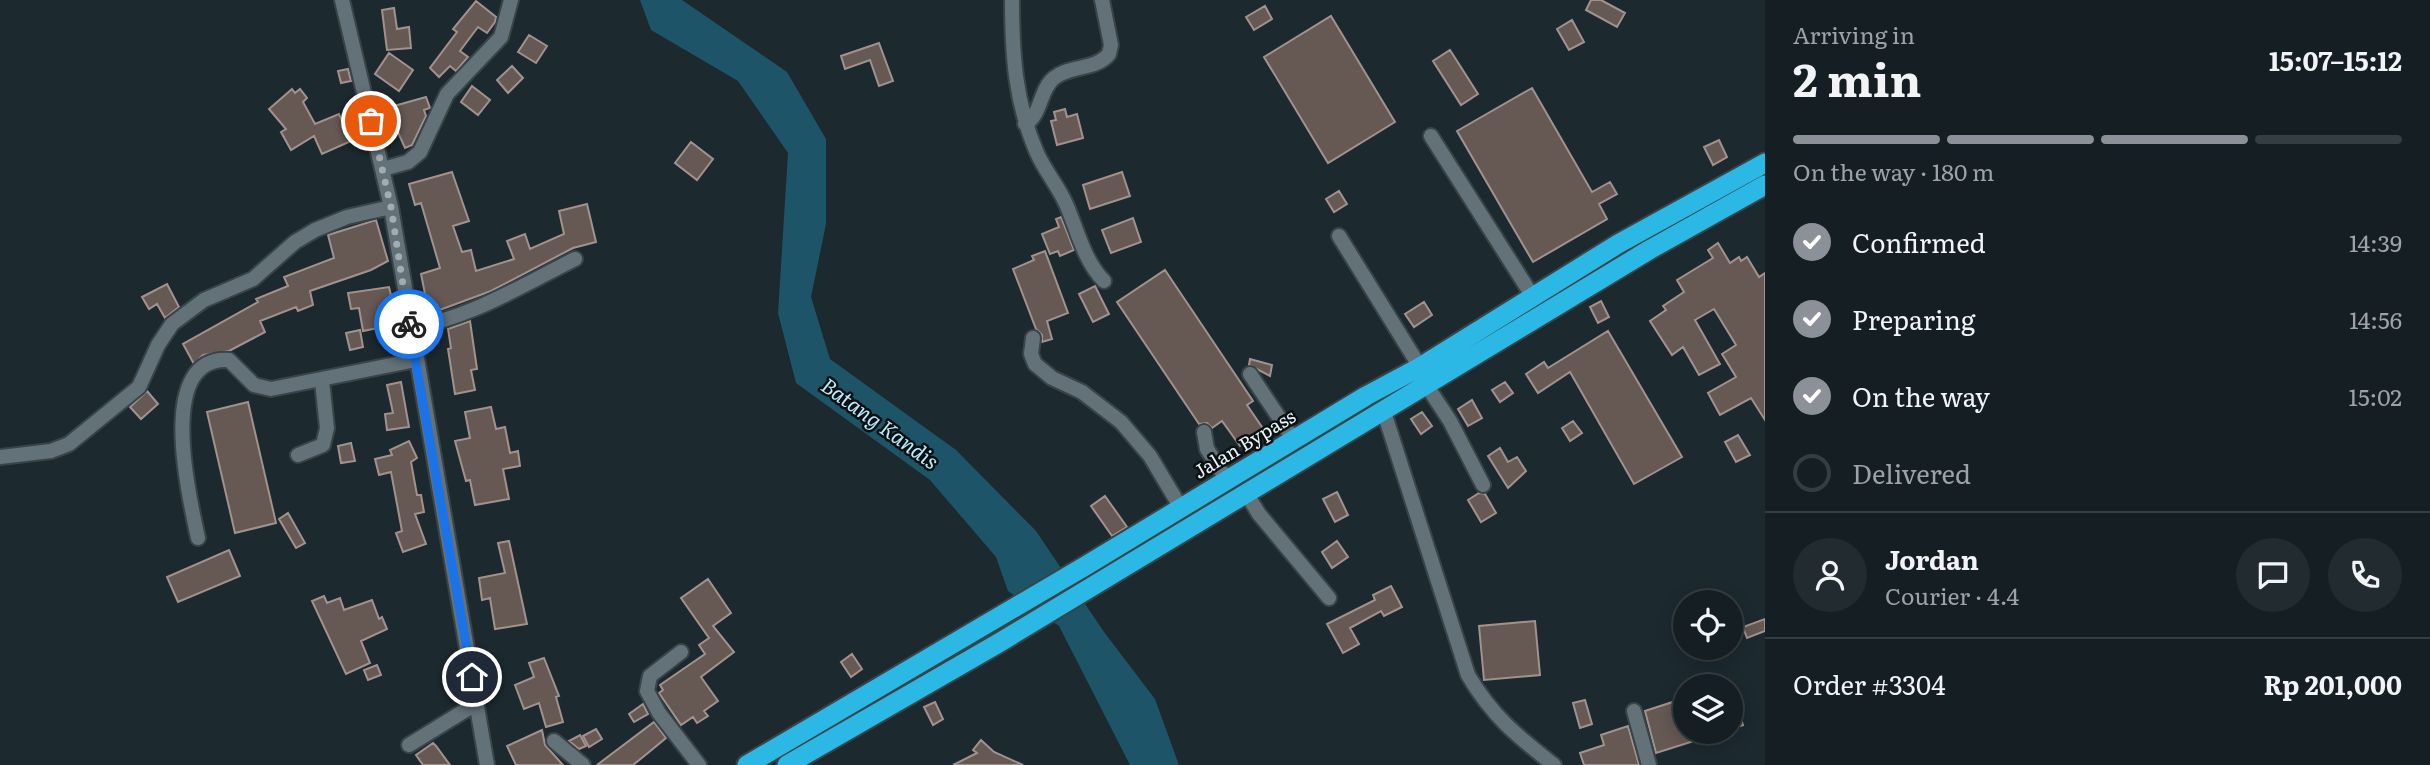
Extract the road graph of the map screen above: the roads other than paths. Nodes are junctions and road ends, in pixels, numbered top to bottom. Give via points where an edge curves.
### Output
1 (342, 0) edge
2 (511, 0) edge
3 (1012, 0) edge
4 (1102, 0) edge
5 (1025, 124) junction
6 (1431, 136) dead end
7 (1765, 163) edge
8 (383, 170) junction
9 (1765, 186) edge
10 (391, 207) junction
11 (1339, 236) dead end
12 (575, 260) dead end
13 (1104, 281) dead end
14 (1533, 297) junction
15 (410, 328) junction
16 (1033, 338) dead end
17 (416, 360) junction
18 (1250, 374) dead end
19 (1423, 375) junction
20 (322, 381) junction
21 (1383, 409) junction
22 (1204, 432) dead end
23 (1294, 440) junction
24 (298, 455) dead end
25 (0, 457) edge
26 (1227, 480) junction
27 (1483, 485) dead end
28 (1246, 494) junction
29 (1181, 508) junction
30 (198, 538) dead end
31 (1329, 598) dead end
32 (681, 652) dead end
33 (477, 703) junction
34 (1634, 711) dead end
35 (554, 741) dead end
36 (409, 745) dead end
37 (759, 762) edge
38 (487, 765) edge
39 (583, 765) edge
40 (699, 765) edge
41 (788, 765) edge
42 (1554, 765) edge
43 (1649, 765) edge

1 - 8 street
2 - 8 street via 501,37 447,94 420,152 408,162
3 - 5 street via 1015,80
4 - 5 street via 1109,54 1100,62 1053,78 1032,120
5 - 13 street
6 - 14 street
7 - 14 highway, Jalan Bypass
8 - 10 street
9 - 19 highway, Jalan Bypass
10 - 15 street
10 - 25 street via 315,230 253,279 204,300 172,324 139,387 69,444
11 - 19 street
12 - 15 street via 477,309
14 - 19 highway, Jalan Bypass
15 - 17 street
16 - 29 street via 1035,364 1121,422 1150,456
17 - 20 street
17 - 33 street
18 - 23 street
19 - 21 highway, Jalan Bypass
19 - 23 highway, Jalan Bypass
19 - 27 street
20 - 24 street via 327,428 323,445
20 - 30 street via 261,389 229,360 216,359 197,369 191,379 181,441
21 - 28 highway, Jalan Bypass
21 - 42 street via 1468,675 1504,726
22 - 26 street via 1208,449
23 - 26 highway, Jalan Bypass
26 - 29 highway, Jalan Bypass
28 - 31 street
28 - 41 highway, Jalan Bypass
29 - 37 highway, Jalan Bypass
32 - 40 street via 650,676 647,691
33 - 36 street
33 - 38 street
34 - 43 street
35 - 39 street

